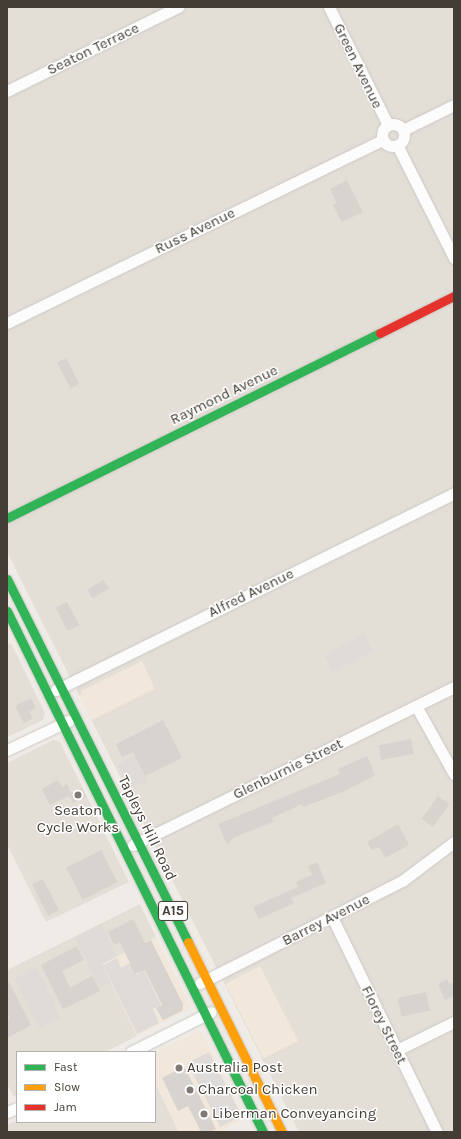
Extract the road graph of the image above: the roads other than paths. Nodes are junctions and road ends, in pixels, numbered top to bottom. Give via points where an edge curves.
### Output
1 (178, 7) edge
2 (329, 7) edge
3 (7, 91) edge
4 (454, 105) edge
5 (388, 124) junction
6 (403, 130) junction
7 (383, 140) junction
8 (397, 145) junction
9 (454, 258) edge
10 (454, 296) edge
11 (7, 323) edge
12 (454, 493) edge
13 (7, 518) edge
14 (7, 579) edge
15 (7, 611) edge
16 (61, 687) junction
17 (454, 687) edge
18 (48, 694) junction
19 (416, 706) junction
20 (76, 717) junction
21 (63, 724) junction
22 (7, 750) edge
23 (454, 774) edge
24 (454, 842) edge
25 (138, 843) junction
26 (123, 851) junction
27 (332, 917) junction
28 (207, 980) junction
29 (191, 988) junction
30 (220, 1008) junction
31 (205, 1015) junction
32 (454, 1022) edge
33 (397, 1050) junction
34 (133, 1051) edge
35 (280, 1127) edge
36 (261, 1131) edge
37 (437, 1132) edge

1 - 3 street, Seaton Terrace
2 - 5 street, Green Avenue
4 - 6 street
5 - 6 street via 398,124
5 - 7 street via 382,133
6 - 8 street via 404,137
7 - 8 street via 388,145
7 - 11 street, Russ Avenue
8 - 9 street
10 - 13 main road, Raymond Avenue
12 - 16 street, Alfred Avenue
14 - 16 main road, Tapleys Hill Road / A15
15 - 18 main road, Tapleys Hill Road / A15
16 - 18 street, Alfred Avenue
16 - 20 main road, Tapleys Hill Road / A15
17 - 19 street, Glenburnie Street
18 - 21 main road, Tapleys Hill Road / A15
19 - 23 street via 438,751
19 - 25 street, Glenburnie Street
20 - 21 street
20 - 25 main road, Tapleys Hill Road / A15
21 - 22 street
21 - 26 main road, Tapleys Hill Road / A15
24 - 27 street, Barrey Avenue via 402,881
25 - 26 street, Glenburnie Street
25 - 28 main road, Tapleys Hill Road / A15
26 - 29 main road, Tapleys Hill Road / A15
27 - 28 street, Barrey Avenue
27 - 33 street, Florey Street
28 - 29 street, Barrey Avenue
28 - 30 main road, Tapleys Hill Road / A15
29 - 31 main road, Tapleys Hill Road / A15
30 - 31 street
30 - 35 main road, Tapleys Hill Road / A15
31 - 34 street
31 - 36 main road, Tapleys Hill Road / A15
32 - 33 street
33 - 37 street, Florey Street
35 - 36 street

